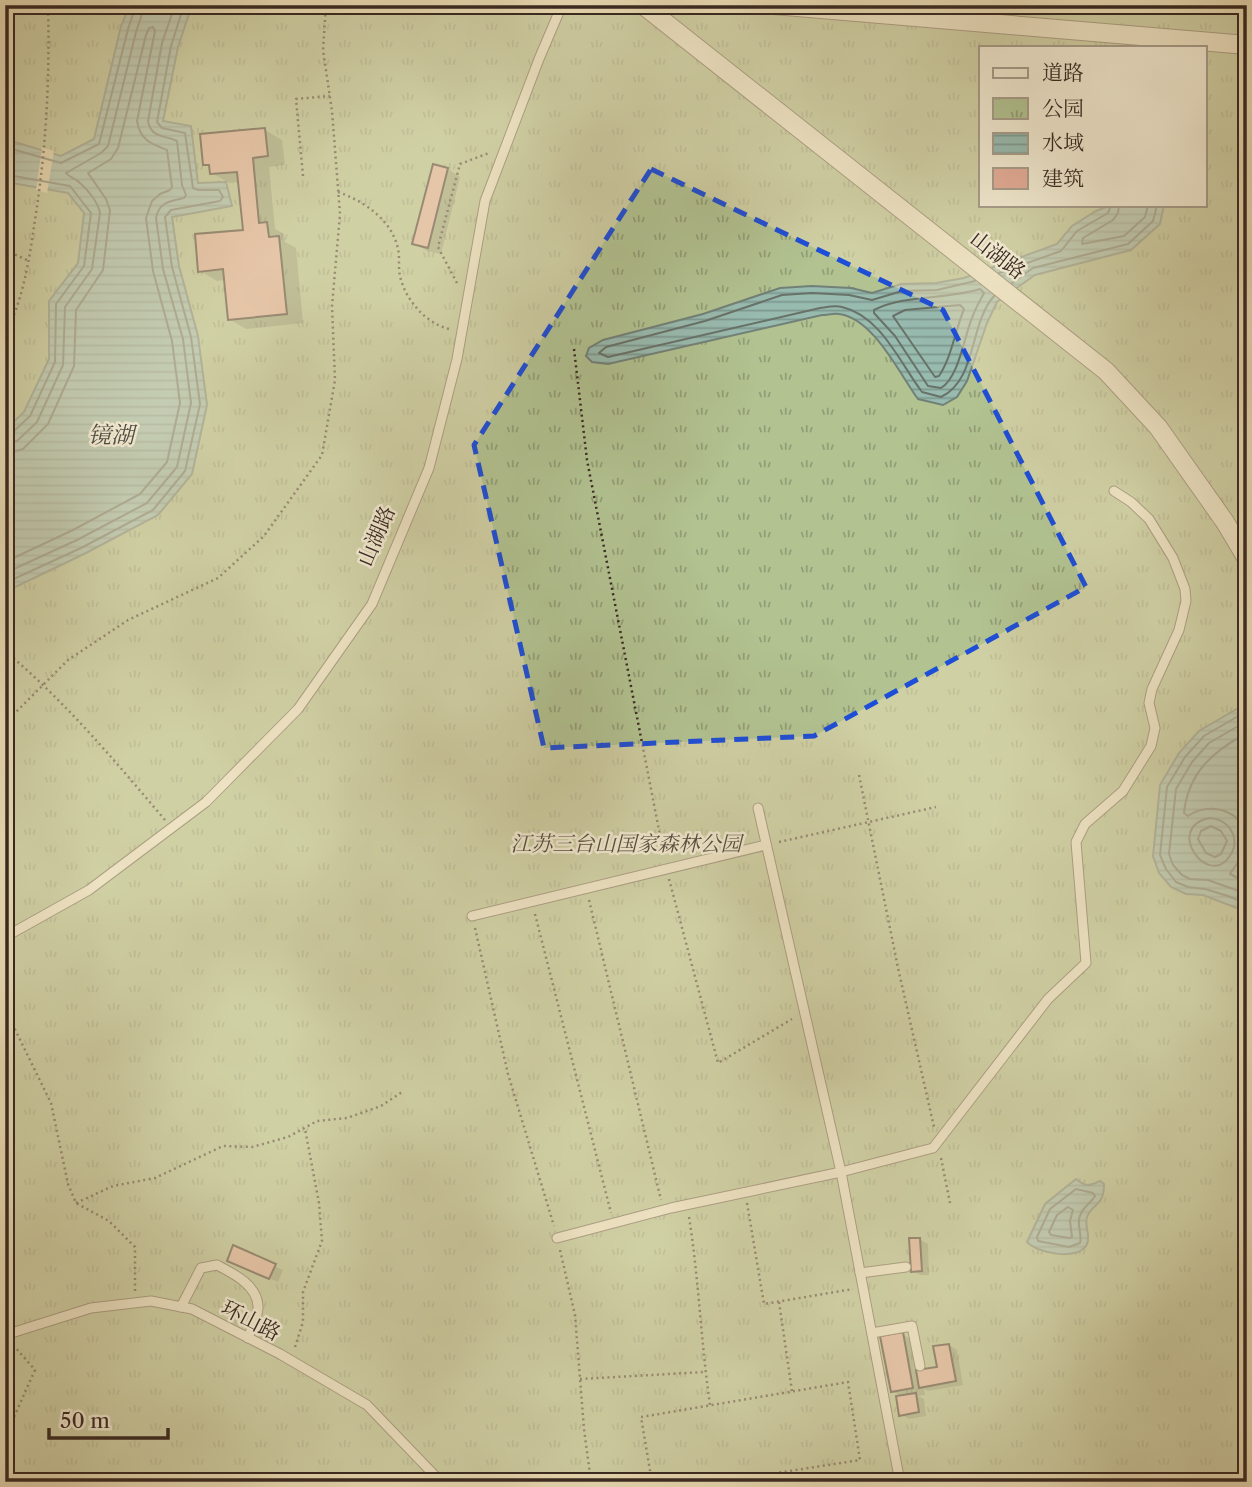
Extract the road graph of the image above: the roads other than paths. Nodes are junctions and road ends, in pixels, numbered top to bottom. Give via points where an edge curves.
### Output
1 (562, 5) edge
2 (643, 5) edge
3 (774, 5) edge
4 (1247, 45) edge
5 (1114, 491) dead end
6 (1247, 559) edge
7 (758, 808) dead end
8 (766, 845) junction
9 (472, 916) road end
10 (5, 937) edge
11 (841, 1172) junction
12 (557, 1238) road end
13 (906, 1267) dead end
14 (860, 1273) junction
15 (181, 1307) junction
16 (872, 1334) junction
17 (5, 1335) edge
18 (248, 1338) junction
19 (920, 1366) dead end
20 (441, 1482) edge
21 (900, 1482) edge

1 - 10 lane, 山湖路 via 485,201 462,332 429,468 372,604 298,709 206,802 89,890
2 - 6 street, 山湖路 via 1106,371 1158,427
3 - 4 street
5 - 11 lane via 1149,519 1173,558 1186,601 1149,703 1155,728 1151,746 1123,791 1085,824 1076,842 1086,963 1048,999 933,1148
7 - 8 lane
8 - 9 lane
8 - 11 lane
11 - 12 lane via 687,1204
11 - 14 lane
13 - 14 lane
14 - 16 lane
15 - 17 lane, 环山路 via 151,1301 91,1308
15 - 18 lane, 环山路
15 - 18 lane via 201,1268 217,1265 254,1291 258,1308
16 - 19 lane via 912,1326
16 - 21 lane
18 - 20 lane, 环山路 via 367,1405

